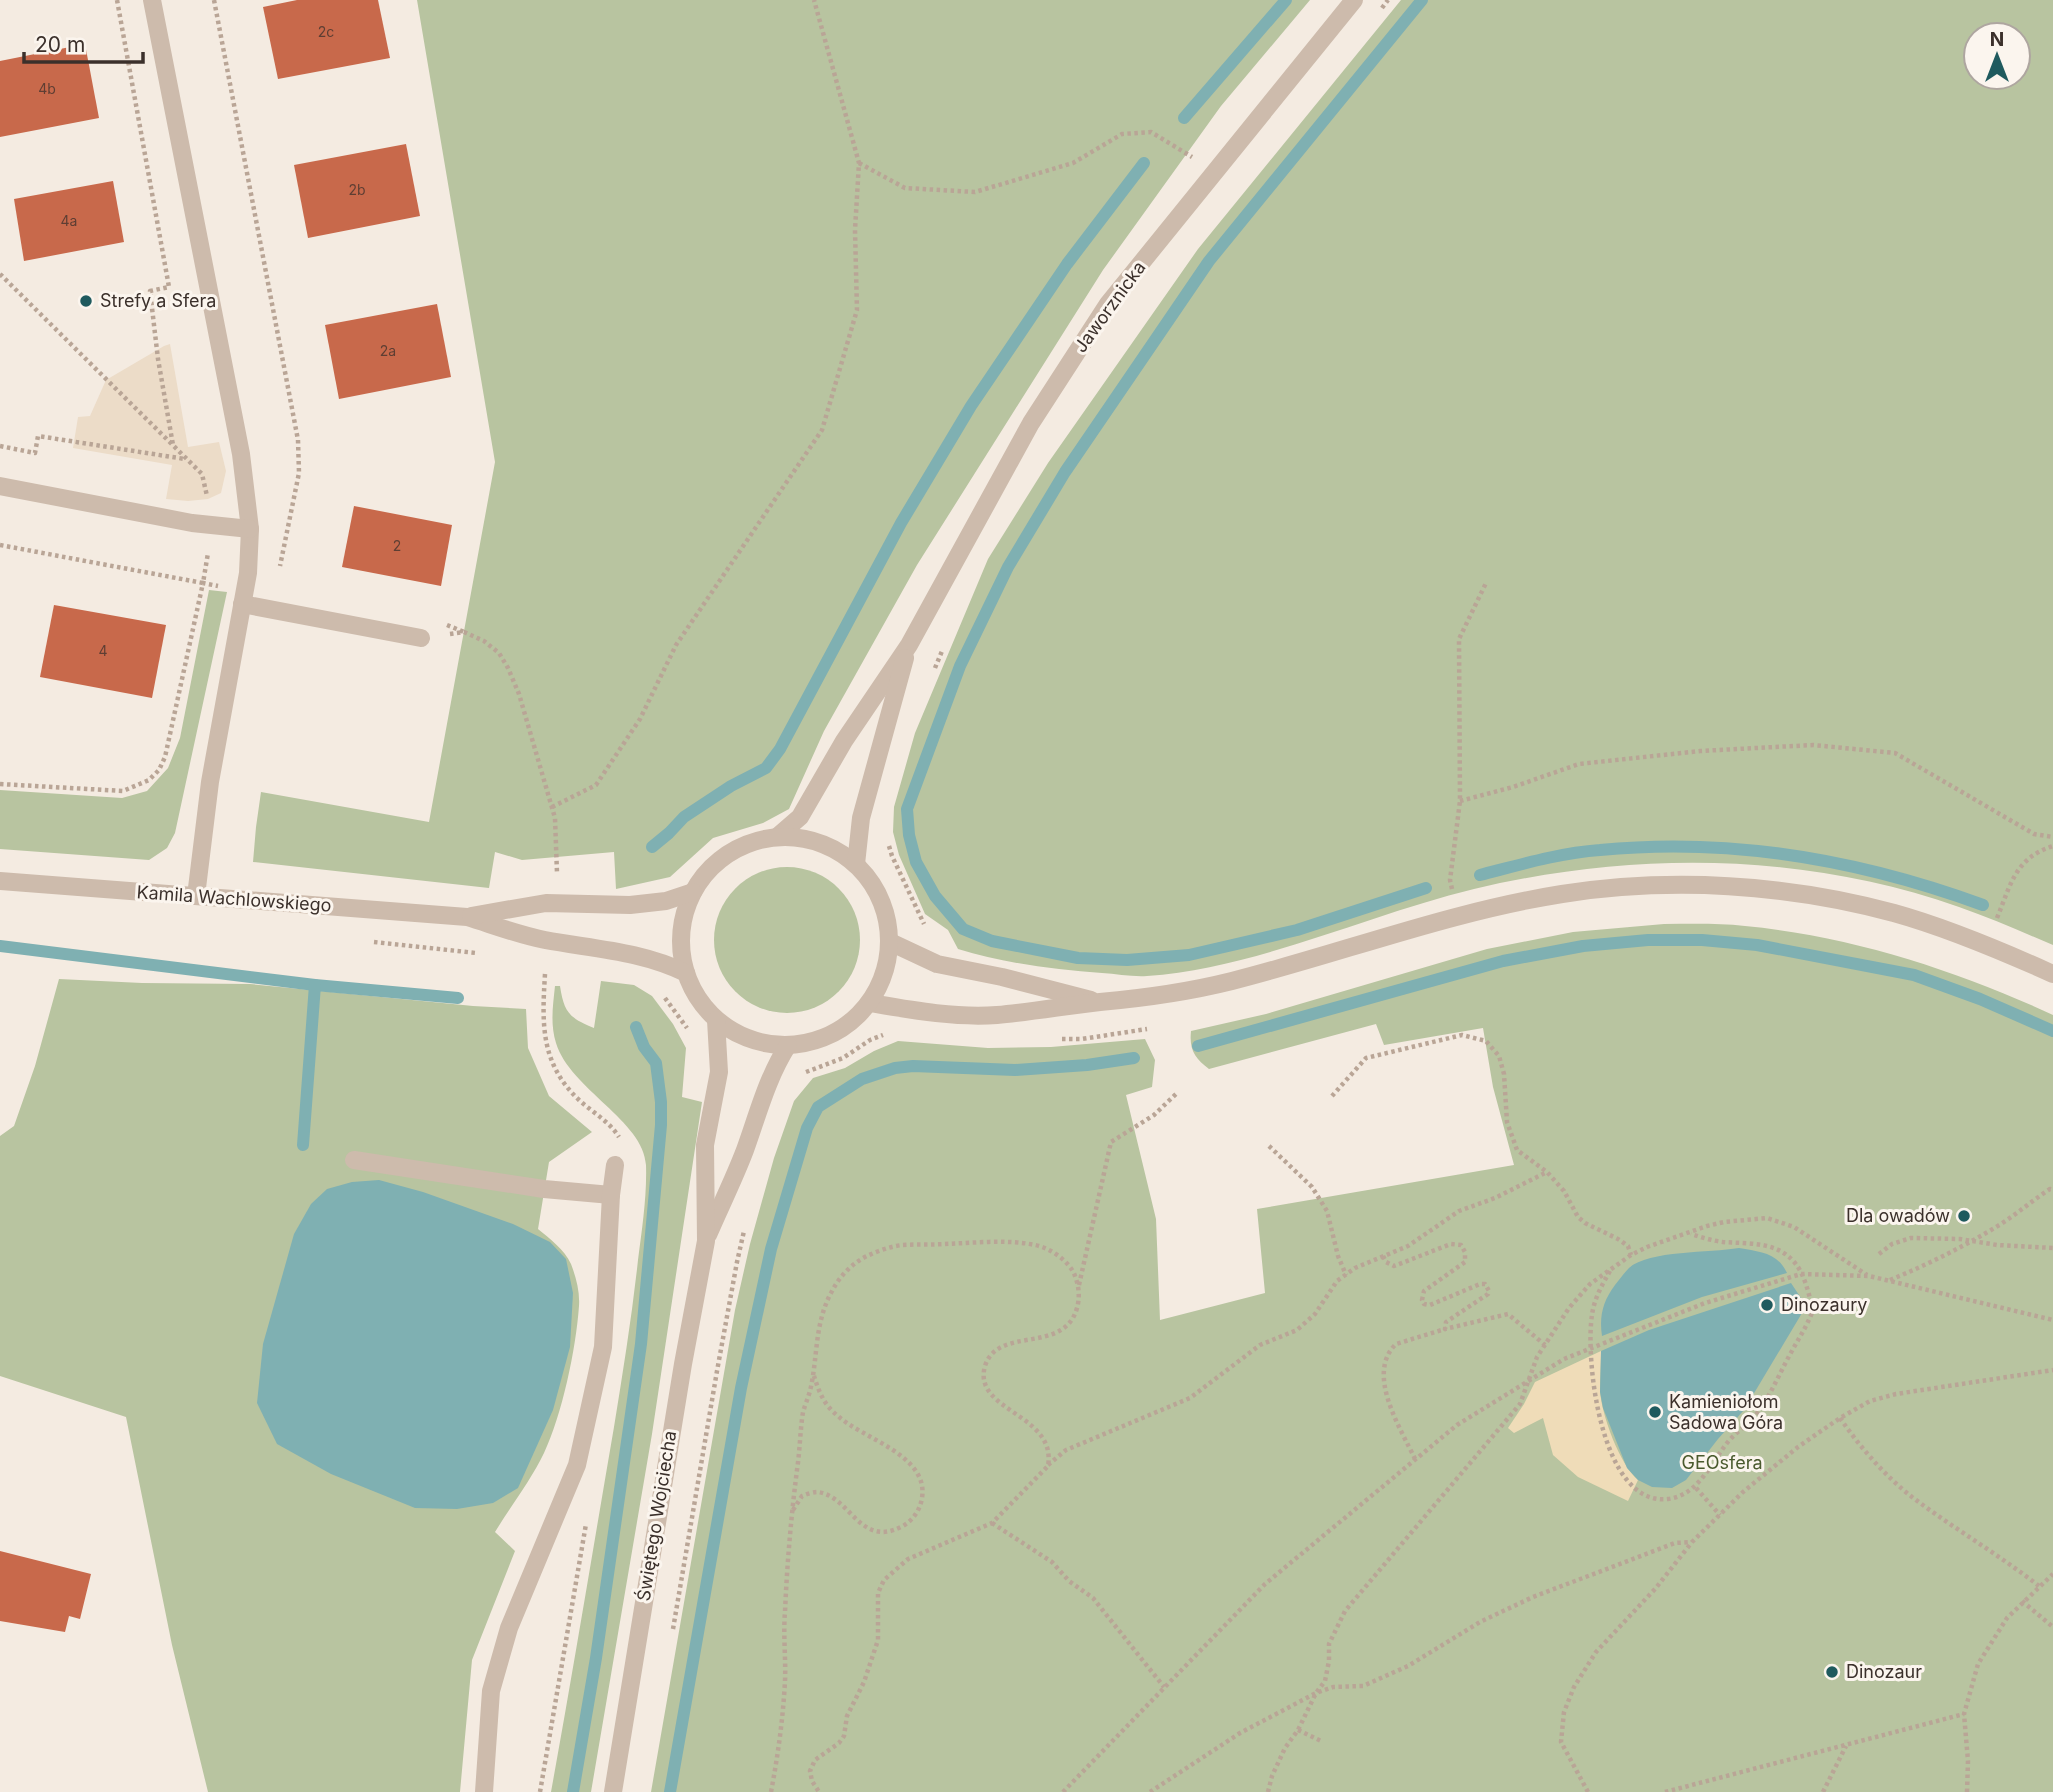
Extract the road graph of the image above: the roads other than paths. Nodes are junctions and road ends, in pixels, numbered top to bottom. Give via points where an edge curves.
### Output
1 (152, 0) edge
2 (1354, 0) edge
3 (0, 486) edge
4 (250, 529) junction
5 (242, 604) junction
6 (421, 638) road end
7 (909, 645) junction
8 (778, 836) junction
9 (856, 863) junction
10 (0, 881) edge
11 (693, 892) junction
12 (196, 896) junction
13 (467, 917) junction
14 (890, 942) junction
15 (687, 973) junction
16 (2053, 974) edge
17 (1101, 1002) junction
18 (870, 1003) junction
19 (716, 1020) junction
20 (788, 1045) junction
21 (354, 1160) dead end
22 (615, 1165) dead end
23 (611, 1195) junction
24 (706, 1241) junction
25 (484, 1792) edge
26 (613, 1792) edge

1 - 4 street via 241,454
2 - 7 street, Jaworznicka via 1108,304 1031,422
3 - 4 street via 191,523
4 - 5 street
5 - 6 street
5 - 12 street via 210,782
7 - 8 street, Jaworznicka via 844,741 800,817
7 - 9 street, Jaworznicka via 861,818
8 - 9 street via 830,846
8 - 11 street via 754,840 725,856
9 - 14 street via 875,886 888,919
10 - 12 street, Kamila Wachlowskiego
11 - 13 street, Kamila Wachlowskiego via 631,905 546,903
11 - 15 street via 681,927
12 - 13 street, Kamila Wachlowskiego
13 - 15 street, Kamila Wachlowskiego via 541,940 634,953
14 - 17 street via 937,964
14 - 18 street via 885,972
15 - 19 street via 694,992
16 - 17 street via 1895,913 1812,895 1725,885 1647,887 1564,894 1508,905 1230,982 1156,998
17 - 18 street via 994,1015 930,1013
18 - 20 street via 851,1022 818,1040
19 - 20 street via 742,1036
19 - 24 street, Świętego Wojciecha via 719,1072 705,1145
20 - 24 street, Świętego Wojciecha via 761,1100
21 - 23 street
22 - 23 street
23 - 25 street via 603,1348 577,1465 509,1629 491,1691
24 - 26 street, Świętego Wojciecha

